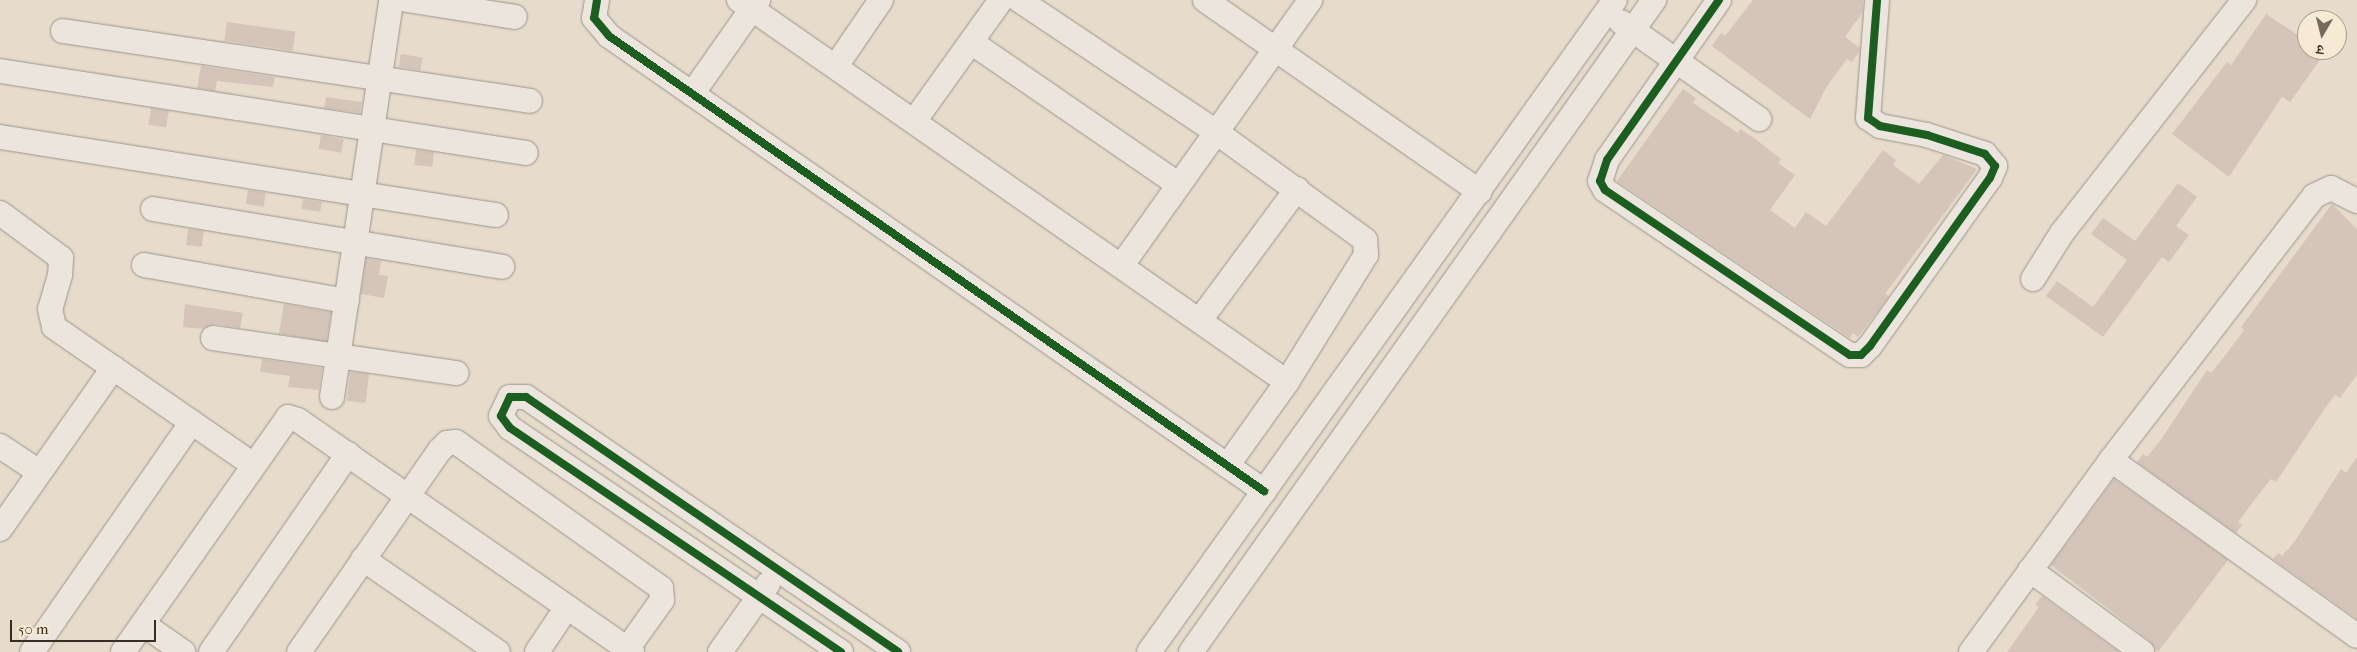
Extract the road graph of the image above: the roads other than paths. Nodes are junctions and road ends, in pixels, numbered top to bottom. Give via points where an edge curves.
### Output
1 (391, 0) edge
2 (407, 0) edge
3 (596, 0) edge
4 (881, 0) edge
5 (1001, 0) edge
6 (1019, 0) edge
7 (1310, 0) edge
8 (1654, 0) edge
9 (1718, 0) edge
10 (1877, 0) edge
11 (2244, 0) edge
12 (1213, 2) edge
13 (750, 3) edge
14 (1611, 6) edge
15 (514, 17) dead end
16 (63, 30) dead end
17 (1633, 31) junction
18 (971, 42) junction
19 (1276, 49) junction
20 (1678, 62) junction
21 (836, 66) junction
22 (0, 71) edge
23 (378, 78) junction
24 (692, 94) junction
25 (530, 101) dead end
26 (1758, 118) dead end
27 (915, 120) junction
28 (372, 132) junction
29 (1216, 132) junction
30 (0, 137) edge
31 (526, 153) dead end
32 (1179, 185) junction
33 (1298, 189) junction
34 (1480, 192) junction
35 (363, 193) junction
36 (2357, 201) edge
37 (153, 209) dead end
38 (0, 213) edge
39 (496, 214) dead end
40 (356, 243) junction
41 (144, 265) dead end
42 (1122, 265) junction
43 (502, 267) dead end
44 (2033, 279) dead end
45 (347, 301) junction
46 (1200, 320) junction
47 (213, 338) dead end
48 (338, 356) junction
49 (112, 368) junction
50 (457, 373) dead end
51 (1287, 382) junction
52 (332, 397) dead end
53 (192, 422) junction
54 (0, 446) edge
55 (348, 454) junction
56 (2111, 460) junction
57 (252, 464) junction
58 (1227, 466) junction
59 (39, 472) junction
60 (1264, 491) junction
61 (408, 496) junction
62 (0, 529) edge
63 (363, 559) junction
64 (779, 568) junction
65 (2030, 570) junction
66 (759, 596) junction
67 (568, 607) junction
68 (143, 624) junction
69 (2357, 636) edge
70 (305, 650) edge
71 (628, 651) edge
72 (32, 652) edge
73 (124, 652) edge
74 (183, 652) edge
75 (211, 652) edge
76 (498, 652) edge
77 (537, 652) edge
78 (720, 652) edge
79 (841, 652) edge
80 (898, 652) edge
81 (1149, 652) edge
82 (1191, 652) edge
83 (1971, 652) edge
84 (2142, 652) edge

1 - 23 street
2 - 15 street
3 - 24 street via 594,18 600,28
4 - 21 street
5 - 18 street
6 - 29 street
7 - 19 street
8 - 17 street
9 - 20 street
10 - 20 street via 1868,118 1880,126 1927,135 1985,154 1994,166 1990,178 1861,355 1850,355 1836,348 1605,190 1600,180 1607,160
11 - 44 street via 2062,233
12 - 19 street
13 - 21 street
13 - 24 street
14 - 17 street
14 - 34 street
16 - 23 street
17 - 20 street
17 - 82 street
18 - 27 street
18 - 32 street
19 - 29 street
19 - 34 street
20 - 26 street
21 - 27 street
22 - 28 street
23 - 25 street
23 - 28 street
24 - 58 street
27 - 42 street
28 - 31 street
28 - 35 street
29 - 32 street
29 - 33 street
30 - 35 street
32 - 42 street
33 - 46 street
33 - 51 street via 1357,232 1367,247 1366,255
34 - 60 street
35 - 39 street
35 - 40 street
36 - 56 street via 2331,188 2314,196
37 - 40 street
38 - 49 street via 61,258 60,276 50,309 54,327
40 - 43 street
40 - 45 street
41 - 45 street
42 - 46 street
45 - 48 street
46 - 51 street
47 - 48 street
48 - 50 street
48 - 52 street
49 - 53 street
49 - 59 street
51 - 58 street
53 - 57 street
53 - 72 street
54 - 59 street
55 - 57 street via 298,420 288,417
55 - 61 street
55 - 75 street
56 - 65 street
56 - 69 street
57 - 68 street
58 - 60 street
59 - 62 street
60 - 81 street
61 - 63 street
61 - 67 street
61 - 71 street via 444,446 448,443 464,445 661,588 662,600
63 - 70 street
63 - 76 street
64 - 66 street
64 - 66 street via 526,397 510,397 501,416 510,428
64 - 80 street
65 - 83 street
65 - 84 street
66 - 78 street
66 - 79 street
67 - 71 street
67 - 77 street
68 - 73 street
68 - 74 street

